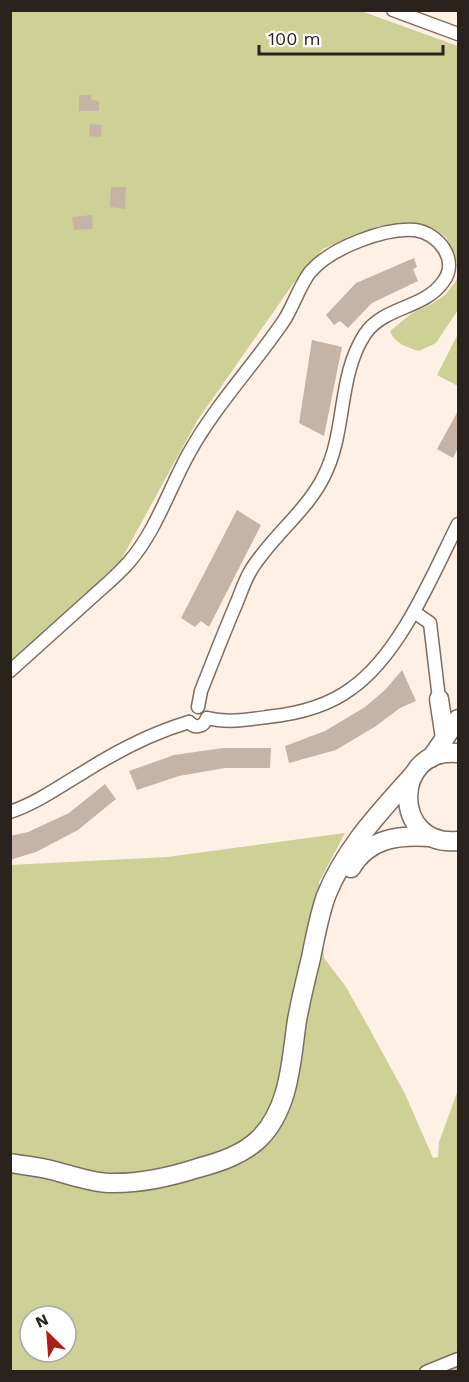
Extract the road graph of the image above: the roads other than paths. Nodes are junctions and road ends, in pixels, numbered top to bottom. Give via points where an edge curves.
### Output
1 (393, 10) edge
2 (459, 34) edge
3 (459, 524) edge
4 (414, 612) junction
5 (10, 671) edge
6 (439, 699) junction
7 (198, 707) junction
8 (459, 710) edge
9 (207, 718) junction
10 (459, 718) edge
11 (189, 722) junction
12 (444, 738) junction
13 (459, 753) edge
14 (431, 758) junction
15 (413, 775) junction
16 (10, 812) edge
17 (448, 843) edge
18 (10, 1163) edge
19 (10, 1171) edge
20 (459, 1359) edge
21 (426, 1371) edge

1 - 2 street
3 - 4 street
4 - 6 street via 430,623
4 - 9 street via 366,678 339,696 308,711 285,716 226,722
5 - 7 street via 129,562 148,535 204,429 289,314 310,271 330,255 381,234 402,230 429,235 446,252 446,279 433,292 381,318 366,334 348,368 334,452 323,478 250,571
6 - 8 main road via 450,709
6 - 12 main road
7 - 9 street via 205,710
7 - 11 street via 190,711
9 - 11 street via 201,726
10 - 12 main road
11 - 16 street via 115,753
12 - 14 main road
13 - 14 main road
14 - 15 main road
15 - 17 main road via 408,807 414,822
15 - 18 main road via 364,831 326,895 298,1017 286,1091 276,1116 258,1140 228,1159 148,1180 102,1182
17 - 19 main road via 415,836 393,838 368,848 355,861 333,904 321,949 293,1096 271,1140 251,1157 181,1183 126,1190 94,1188
20 - 21 street

